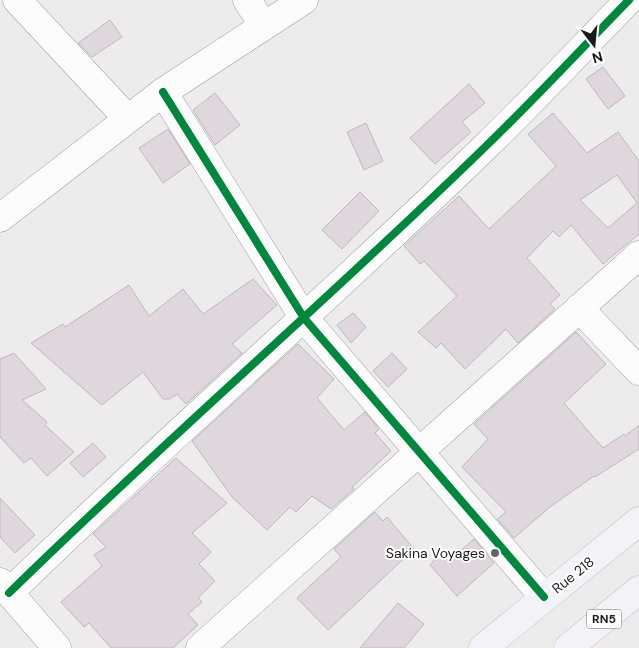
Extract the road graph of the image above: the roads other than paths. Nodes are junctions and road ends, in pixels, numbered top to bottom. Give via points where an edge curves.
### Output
1 (17, 0) edge
2 (247, 0) edge
3 (304, 0) edge
4 (629, 0) edge
5 (263, 26) junction
6 (163, 92) junction
7 (128, 119) junction
8 (0, 218) edge
9 (639, 255) edge
10 (579, 308) junction
11 (304, 318) junction
12 (639, 371) edge
13 (419, 452) junction
14 (639, 521) edge
15 (5, 588) edge
16 (639, 590) edge
17 (544, 597) junction
18 (46, 644) edge
19 (200, 648) edge
20 (483, 648) edge
21 (568, 648) edge

1 - 7 street
2 - 5 street
3 - 5 street
4 - 11 street via 485,147
5 - 6 street
6 - 7 street
6 - 11 street
7 - 8 street
9 - 10 street
10 - 12 street
10 - 13 street
11 - 13 street
11 - 15 street
13 - 17 street
13 - 19 street
14 - 17 highway, Rue 218
15 - 18 street
16 - 21 highway, RN5
17 - 20 highway, Rue 218

